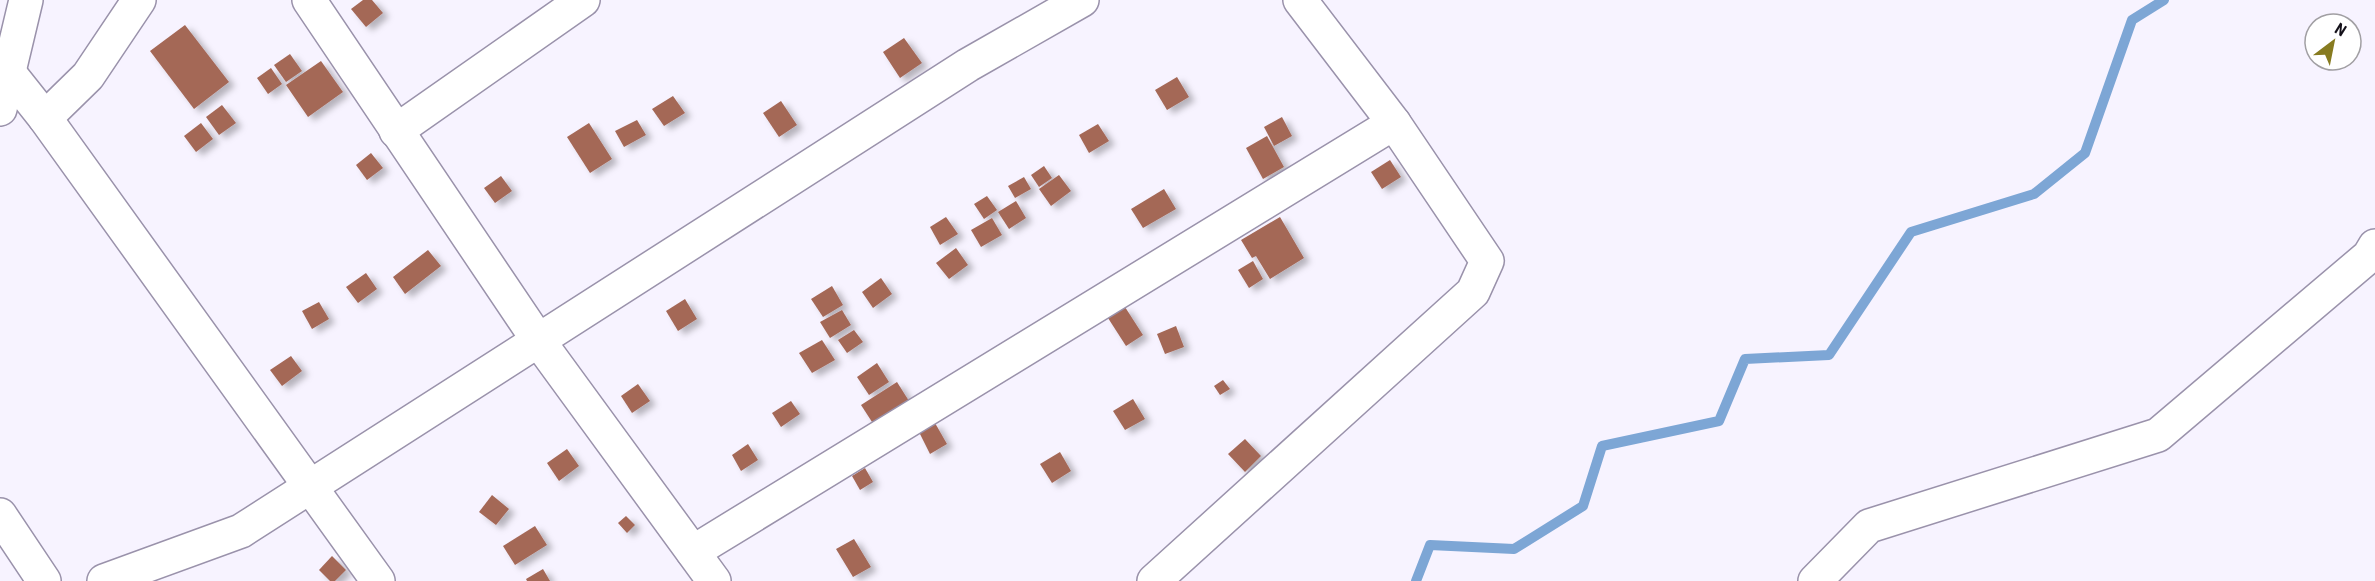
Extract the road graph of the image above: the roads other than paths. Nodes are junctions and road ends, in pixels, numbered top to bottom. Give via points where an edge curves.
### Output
1 (26, 0) edge
2 (139, 0) edge
3 (309, 0) edge
4 (583, 0) edge
5 (1082, 0) edge
6 (1300, 0) edge
7 (10, 75) junction
8 (0, 109) edge
9 (45, 118) junction
10 (1394, 123) junction
11 (396, 130) junction
12 (2375, 246) edge
13 (538, 340) junction
14 (310, 487) junction
15 (0, 515) edge
16 (693, 552) junction
17 (44, 581) edge
18 (104, 581) edge
19 (378, 581) edge
20 (714, 581) edge
21 (1154, 581) edge
22 (1815, 581) edge

1 - 7 street
2 - 9 street via 88,76
3 - 11 street
4 - 11 street
5 - 13 street via 968,65
6 - 10 street
7 - 8 street
7 - 9 street
9 - 14 street
10 - 16 street
10 - 21 street via 1487,261 1473,292
11 - 13 street
12 - 22 street via 2369,256 2158,435 1869,526
13 - 14 street
13 - 16 street
14 - 18 street via 242,531
14 - 19 street
15 - 17 street
16 - 20 street

